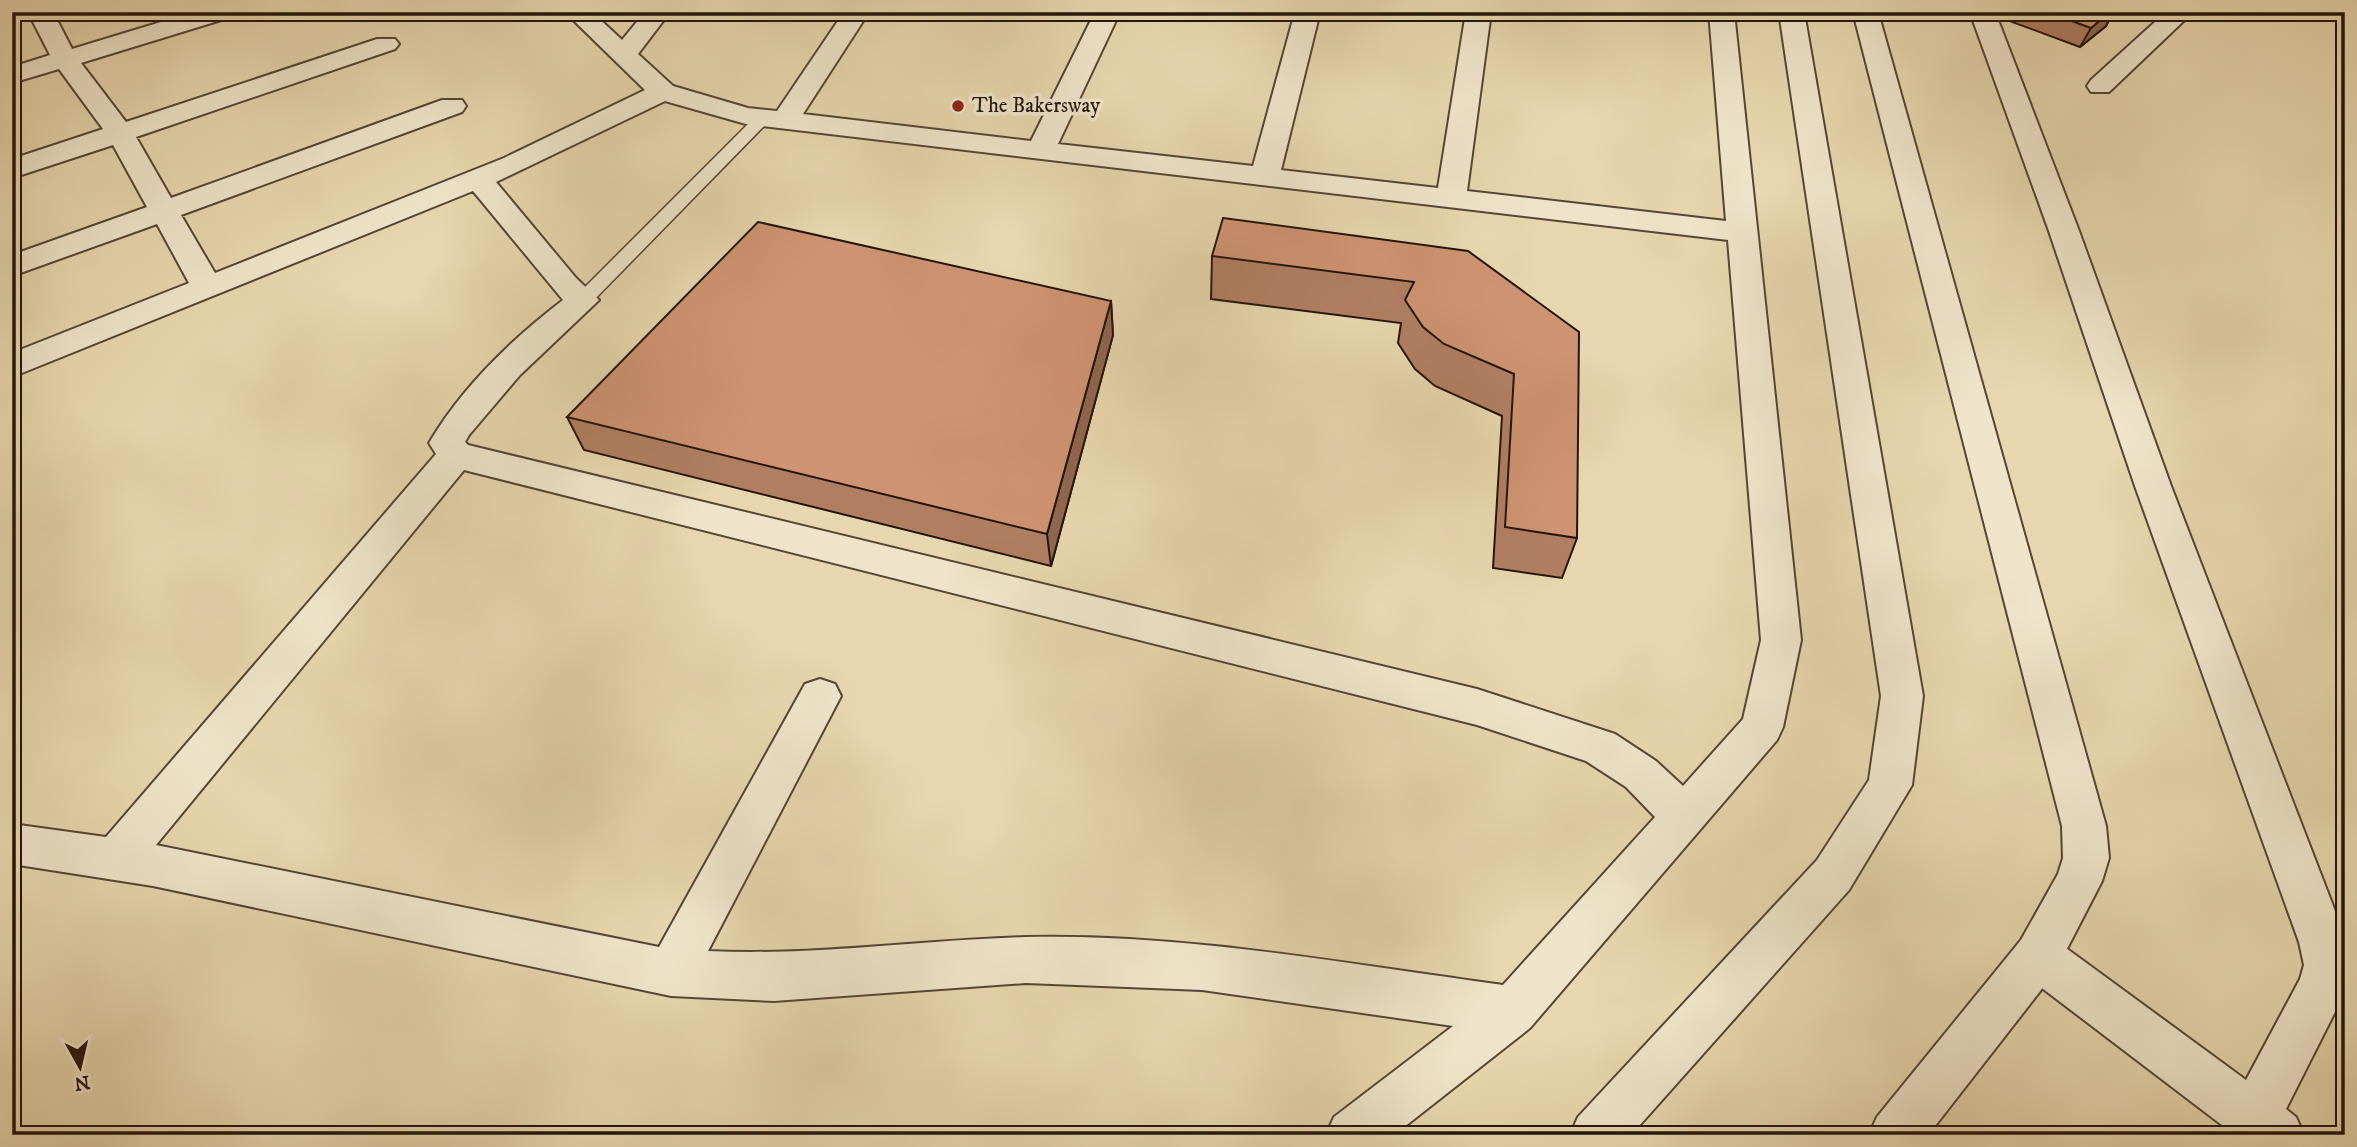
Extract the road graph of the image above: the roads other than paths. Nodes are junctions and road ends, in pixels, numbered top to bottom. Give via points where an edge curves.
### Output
1 (40, 12) edge
2 (222, 12) edge
3 (577, 12) edge
4 (658, 12) edge
5 (857, 12) edge
6 (1108, 12) edge
7 (1308, 12) edge
8 (1479, 12) edge
9 (1721, 12) edge
10 (1791, 12) edge
11 (1865, 12) edge
12 (1982, 12) edge
13 (2181, 12) edge
14 (386, 44) dead end
15 (624, 54) junction
16 (65, 59) junction
17 (12, 75) edge
18 (2100, 86) dead end
19 (663, 92) junction
20 (452, 106) dead end
21 (774, 119) junction
22 (120, 133) junction
23 (1041, 150) junction
24 (12, 169) edge
25 (1265, 175) junction
26 (478, 179) junction
27 (1451, 198) junction
28 (164, 211) junction
29 (1740, 232) junction
30 (12, 266) edge
31 (208, 288) junction
32 (583, 300) junction
33 (12, 366) edge
34 (456, 455) junction
35 (820, 696) dead end
36 (1684, 816) junction
37 (12, 844) edge
38 (115, 860) junction
39 (2038, 956) junction
40 (671, 973) junction
41 (1513, 1011) junction
42 (2266, 1126) edge
43 (1352, 1135) edge
44 (1596, 1135) edge
45 (1895, 1135) edge

1 - 16 street
2 - 16 street
3 - 15 street
4 - 15 street
5 - 21 street
6 - 23 street
7 - 25 street
8 - 27 street
9 - 29 street
10 - 44 street via 1902,696 1890,785 1833,875
11 - 39 street via 2084,826 2086,858 2079,881
12 - 42 street via 2323,942 2328,965 2323,986
13 - 18 street
14 - 22 street
15 - 19 street
16 - 17 street
16 - 22 street
19 - 21 street
19 - 26 street
20 - 28 street
21 - 23 street
21 - 32 lane
22 - 24 street
22 - 28 street
23 - 25 street
25 - 27 street
26 - 31 street
26 - 32 street via 565,285
27 - 29 street
28 - 30 street
28 - 31 street
29 - 36 street via 1781,640 1762,727
31 - 33 street
32 - 34 street via 465,414 447,443
34 - 36 street via 1477,707 1600,747 1641,774
34 - 38 street
35 - 40 street
36 - 41 street
37 - 38 street
38 - 40 street via 153,864
39 - 42 street
39 - 45 street
40 - 41 street via 774,978 1026,960 1202,967
41 - 43 street

